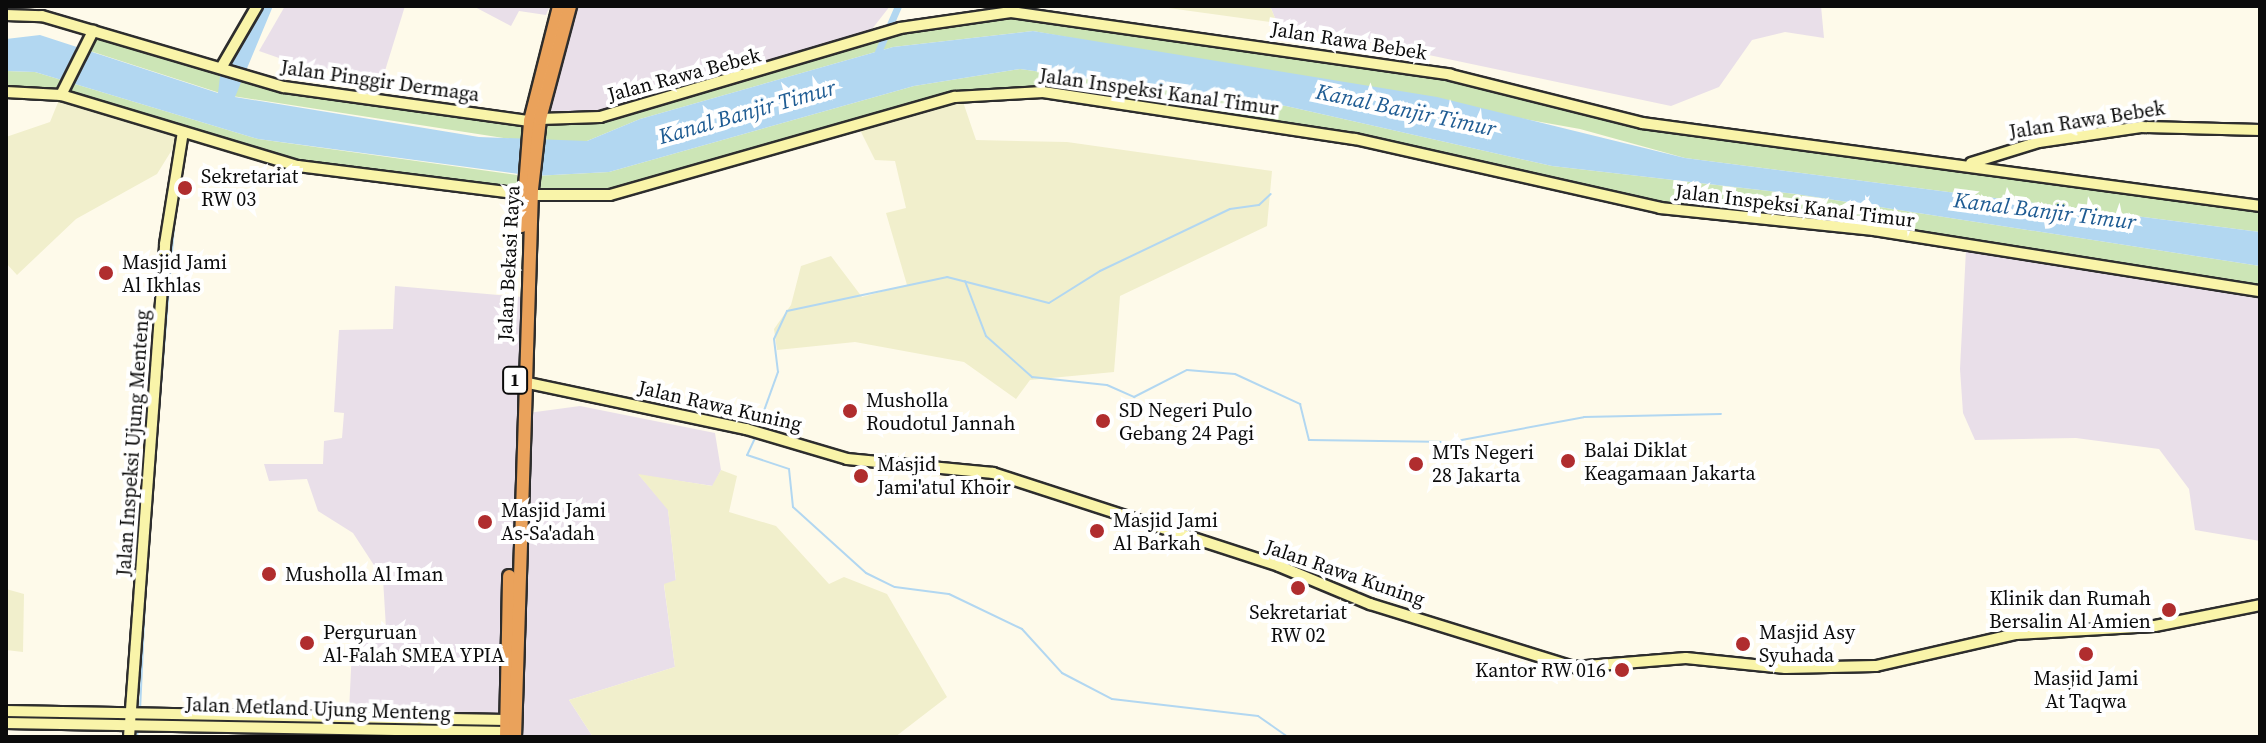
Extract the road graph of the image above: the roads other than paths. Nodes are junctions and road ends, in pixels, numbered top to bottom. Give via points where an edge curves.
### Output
1 (257, 6) edge
2 (559, 6) edge
3 (570, 6) edge
4 (6, 15) edge
5 (92, 34) junction
6 (224, 69) junction
7 (6, 92) edge
8 (63, 92) junction
9 (535, 124) junction
10 (2260, 130) edge
11 (183, 132) junction
12 (1969, 164) junction
13 (528, 192) junction
14 (2260, 206) edge
15 (2260, 291) edge
16 (523, 382) junction
17 (2260, 605) edge
18 (6, 711) edge
19 (130, 715) junction
20 (6, 723) edge
21 (508, 732) edge
22 (129, 737) edge

1 - 6 street
2 - 9 highway, 1
3 - 9 highway, 1
4 - 5 street, Jalan Pinggir Dermaga
5 - 6 street, Jalan Pinggir Dermaga
5 - 8 street
6 - 9 street, Jalan Pinggir Dermaga via 320,94
7 - 8 street, Jalan Inspeksi Kanal Timur
8 - 11 street, Jalan Inspeksi Kanal Timur
9 - 12 street, Jalan Rawa Bebek via 600,117 900,28 1025,14 1451,75 1642,123
9 - 13 highway, Jalan Bekasi Raya / 1
10 - 12 street, Jalan Rawa Bebek via 2141,127 2039,142
11 - 13 street, Jalan Inspeksi Kanal Timur via 312,169
11 - 19 street, Jalan Inspeksi Ujung Menteng via 165,244
12 - 14 street, Jalan Rawa Bebek
13 - 15 street, Jalan Inspeksi Kanal Timur via 610,195 925,105 1043,92 1355,139 1660,208 1874,230
13 - 16 highway, Jalan Bekasi Raya / 1
13 - 21 highway, Jalan Bekasi Raya / 1
16 - 17 street, Jalan Rawa Kuning via 746,429 852,460 1013,478 1370,604 1574,667 1686,658 1785,668 1876,666 2016,634 2155,626
16 - 21 highway, Jalan Bekasi Raya / 1
18 - 19 street
19 - 20 street
19 - 21 street, Jalan Metland Ujung Menteng
19 - 22 street, Jalan Inspeksi Ujung Menteng

